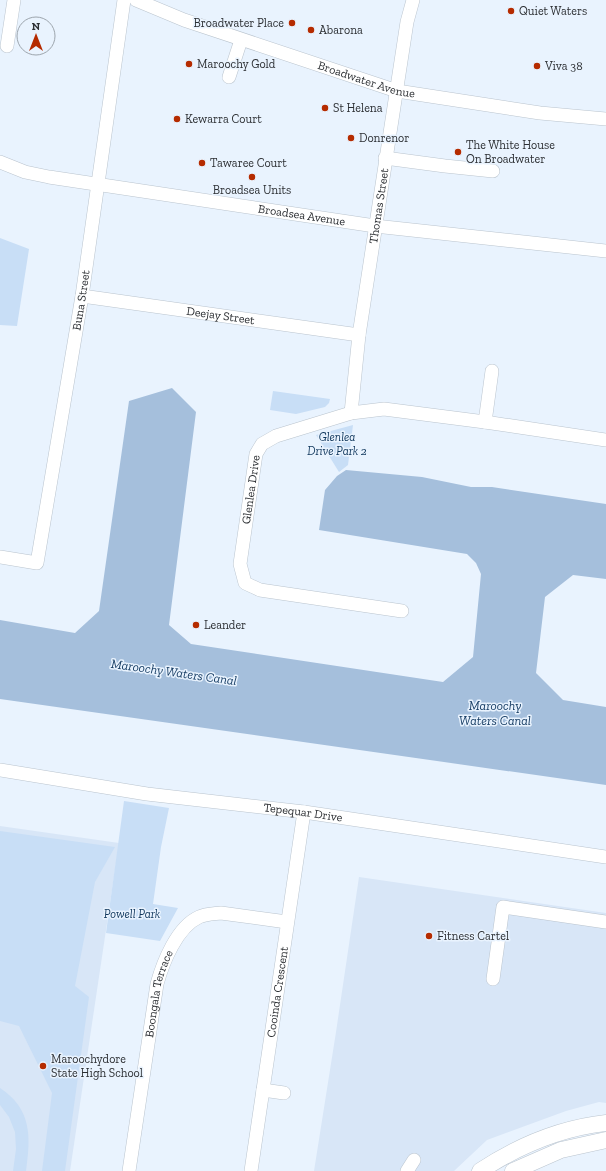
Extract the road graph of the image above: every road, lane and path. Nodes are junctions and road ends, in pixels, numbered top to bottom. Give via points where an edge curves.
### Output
1 (14, 0) edge
2 (124, 0) edge
3 (136, 0) edge
4 (413, 0) edge
5 (241, 40) junction
6 (7, 46) dead end
7 (229, 77) dead end
8 (396, 91) junction
9 (606, 119) edge
10 (385, 158) junction
11 (0, 162) edge
12 (493, 171) dead end
13 (97, 184) junction
14 (375, 226) junction
15 (606, 251) edge
16 (82, 296) junction
17 (359, 335) junction
18 (492, 371) dead end
19 (351, 413) junction
20 (485, 422) junction
21 (606, 440) edge
22 (0, 557) edge
23 (402, 611) dead end
24 (0, 770) edge
25 (304, 812) junction
26 (606, 857) edge
27 (287, 922) junction
28 (606, 922) edge
29 (493, 979) dead end
30 (263, 1090) junction
31 (284, 1093) dead end
32 (606, 1123) edge
33 (606, 1140) edge
34 (129, 1171) edge
35 (251, 1171) edge
36 (407, 1171) edge
37 (415, 1171) edge
38 (480, 1171) edge
39 (512, 1171) edge

1 - 6 street
2 - 13 street, Buna Street
3 - 5 street, Broadwater Avenue
4 - 8 street, Thomas Street
5 - 7 street
5 - 8 street, Broadwater Avenue
8 - 9 street, Broadwater Avenue via 540,113
8 - 10 street, Thomas Street
10 - 12 street
10 - 14 street, Thomas Street
11 - 13 street, Broadsea Avenue via 25,172
13 - 14 street, Broadsea Avenue
13 - 16 street, Buna Street
14 - 15 street, Broadsea Avenue
14 - 17 street, Thomas Street
16 - 17 street, Deejay Street
16 - 22 street, Buna Street via 37,563
17 - 19 street, Thomas Street
18 - 20 street
19 - 20 street, Glenlea Drive via 384,409
19 - 23 street, Glenlea Drive via 276,436 262,444 256,454 240,564 245,583 260,590
20 - 21 street, Glenlea Drive
24 - 25 street, Tepequar Drive via 147,794
25 - 26 street, Tepequar Drive
25 - 27 street, Cooinda Crescent
27 - 30 street, Cooinda Crescent
27 - 34 street, Boongala Terrace via 221,913 210,914 199,917 187,926 175,941 157,984
28 - 29 street via 503,907
30 - 31 street
30 - 35 street, Cooinda Crescent
32 - 38 main road via 550,1136 511,1152
33 - 39 main road via 561,1150
36 - 37 street via 414,1160

